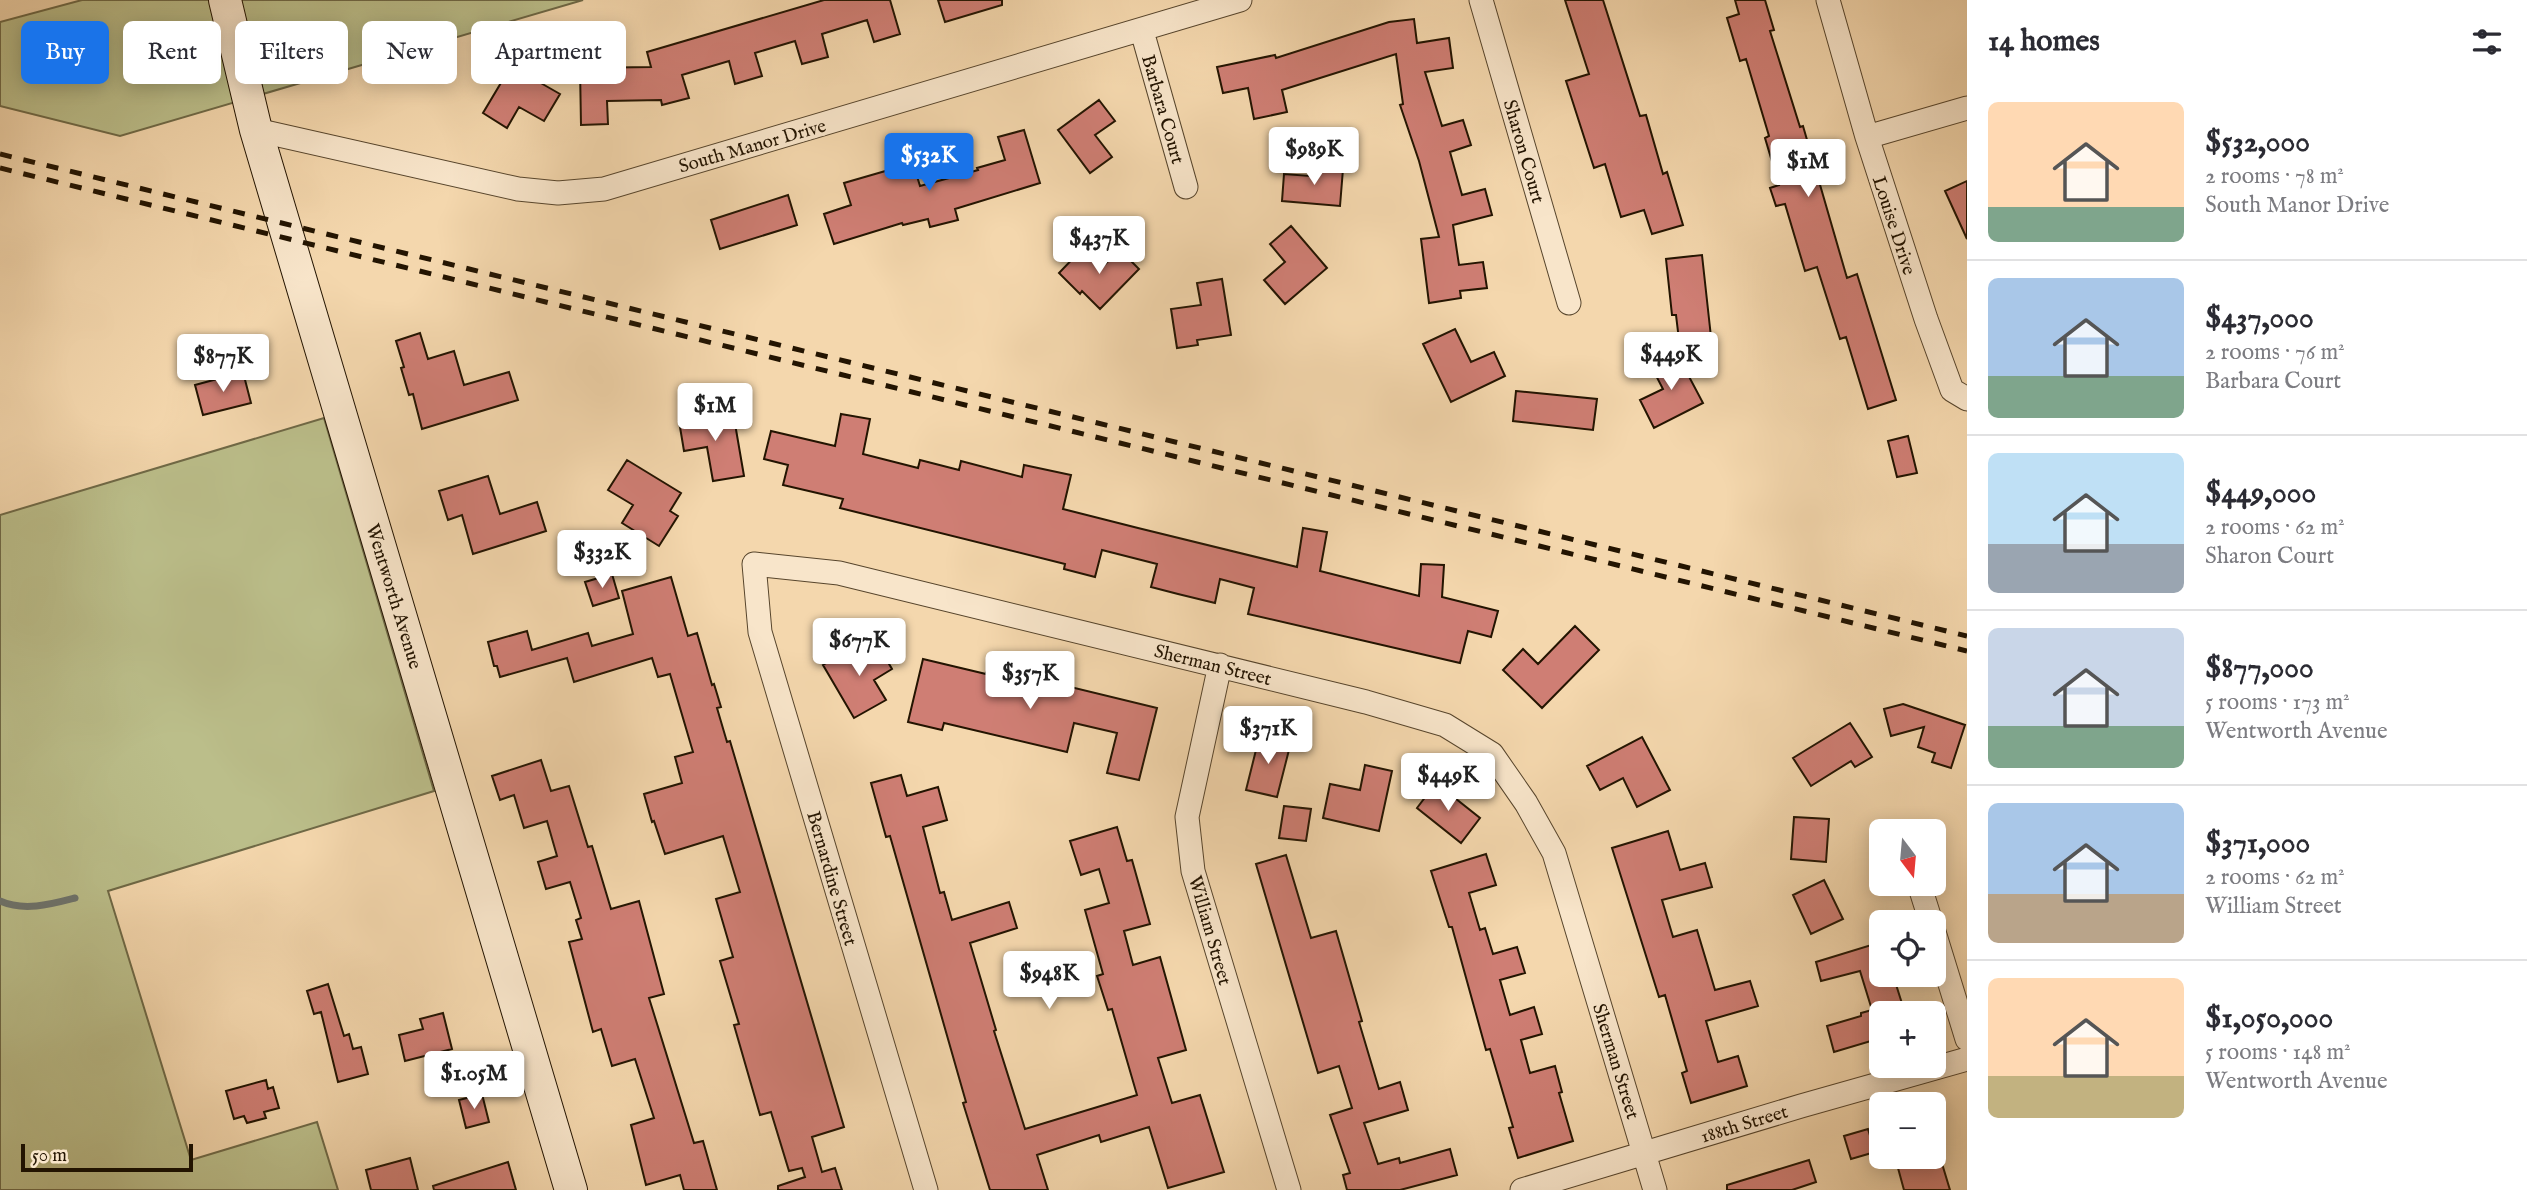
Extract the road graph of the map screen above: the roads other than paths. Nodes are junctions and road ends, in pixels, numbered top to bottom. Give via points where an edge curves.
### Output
1 (225, 0) edge
2 (1240, 0) edge
3 (1481, 0) edge
4 (1828, 0) edge
5 (1142, 31) junction
6 (1967, 108) edge
7 (256, 130) junction
8 (1867, 136) junction
9 (1186, 187) dead end
10 (1569, 303) dead end
11 (1967, 399) edge
12 (754, 564) joint
13 (1220, 666) junction
14 (1946, 971) edge
15 (1967, 1039) edge
16 (1967, 1059) edge
17 (1644, 1153) junction
18 (571, 1190) edge
19 (926, 1190) edge
20 (1289, 1190) edge
21 (1522, 1190) edge
22 (1655, 1190) edge

1 - 7 street, Wentworth Avenue
2 - 5 street, South Manor Drive
3 - 10 street, Sharon Court
4 - 8 street, Louise Drive
5 - 7 street, South Manor Drive via 604,189 558,193 518,189
5 - 9 street, Barbara Court
6 - 8 street
7 - 18 street, Wentworth Avenue
8 - 11 street, Louise Drive via 1952,390
12 - 13 street, Sherman Street via 839,573
12 - 19 street, Bernardine Street via 760,632
13 - 17 street, Sherman Street via 1445,725 1492,754 1554,853
13 - 20 street, William Street via 1186,817 1193,871
14 - 15 street
16 - 17 street, 188th Street
17 - 21 street, 188th Street
17 - 22 street, Sherman Street

